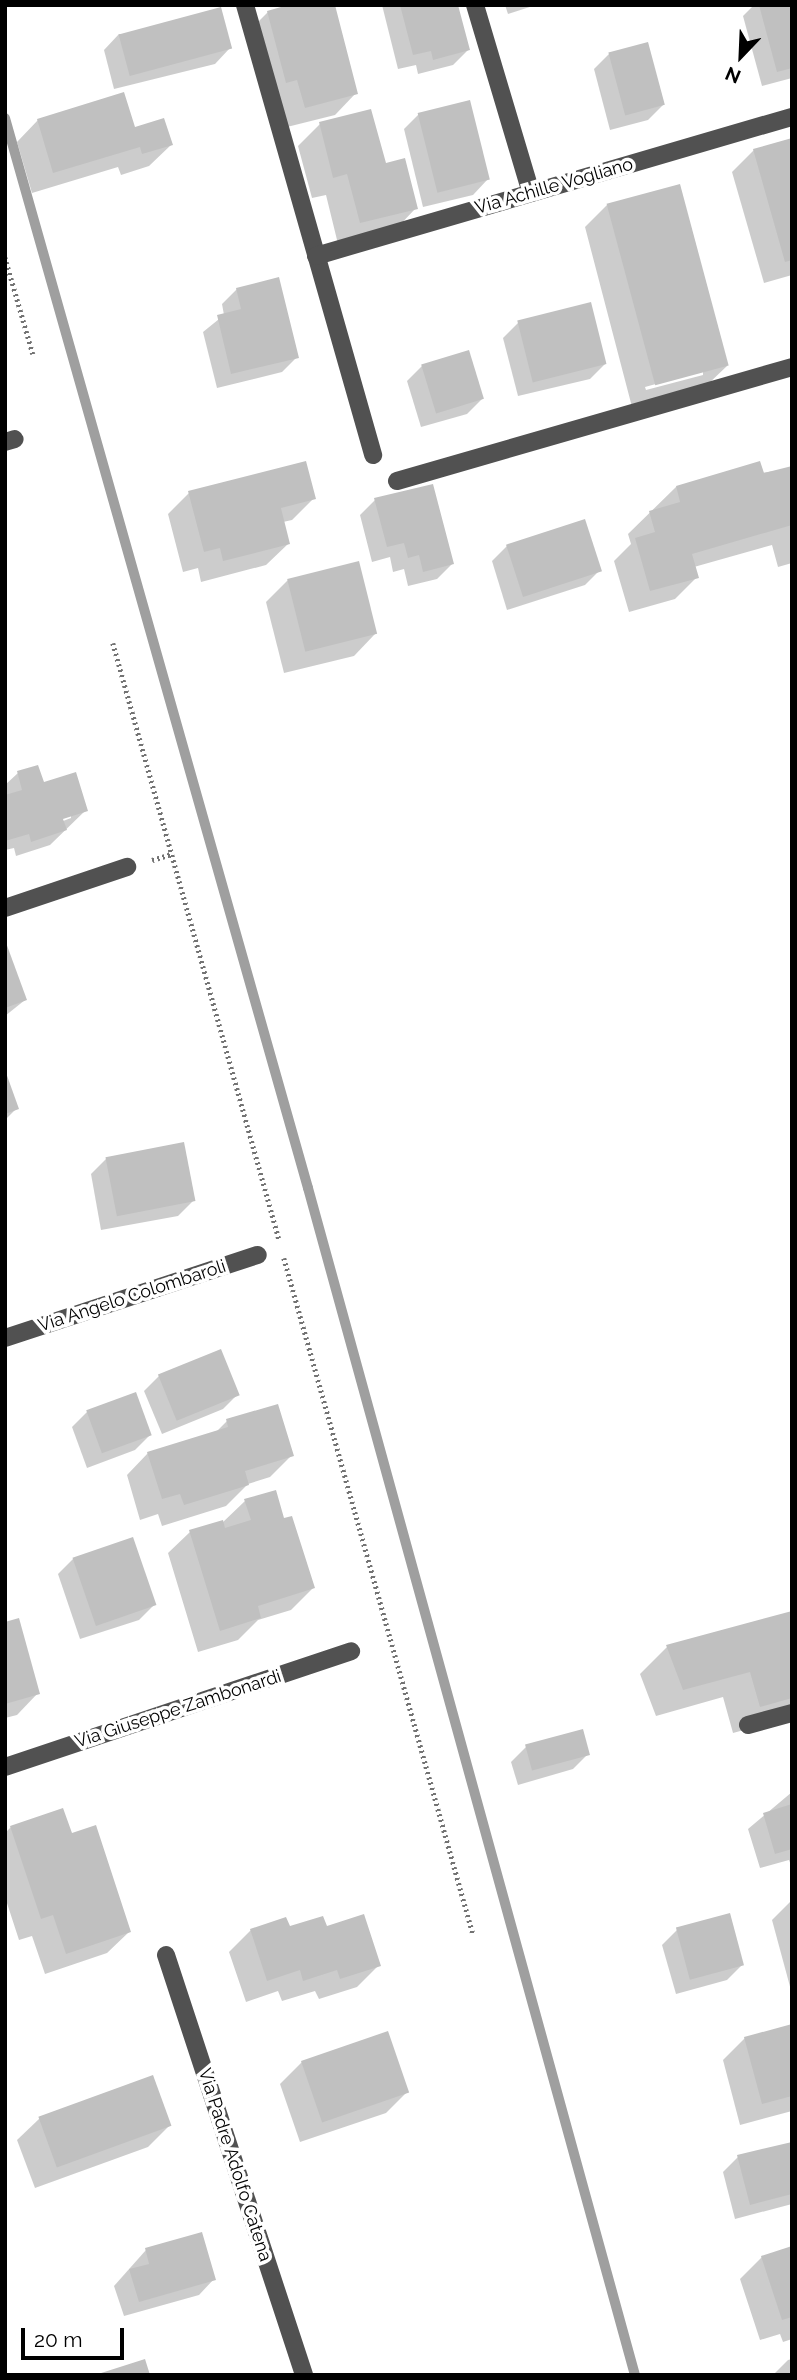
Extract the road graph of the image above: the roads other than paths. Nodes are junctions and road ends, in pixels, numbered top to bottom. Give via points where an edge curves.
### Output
1 (245, 5) edge
2 (475, 5) edge
3 (792, 117) edge
4 (531, 193) junction
5 (316, 256) junction
6 (792, 367) edge
7 (373, 455) dead end
8 (397, 481) dead end
9 (127, 867) dead end
10 (5, 908) edge
11 (258, 1255) dead end
12 (5, 1338) edge
13 (351, 1651) dead end
14 (792, 1713) edge
15 (748, 1725) dead end
16 (5, 1767) edge
17 (166, 1955) dead end
18 (304, 2375) edge

1 - 5 street
2 - 4 street
3 - 4 street, Via Achille Vogliano
4 - 5 street, Via Achille Vogliano
5 - 7 street
6 - 8 street
9 - 10 street
11 - 12 street, Via Angelo Colombaroli
13 - 16 street, Via Giuseppe Zambonardi
14 - 15 street
17 - 18 street, Via Padre Adolfo Catena

